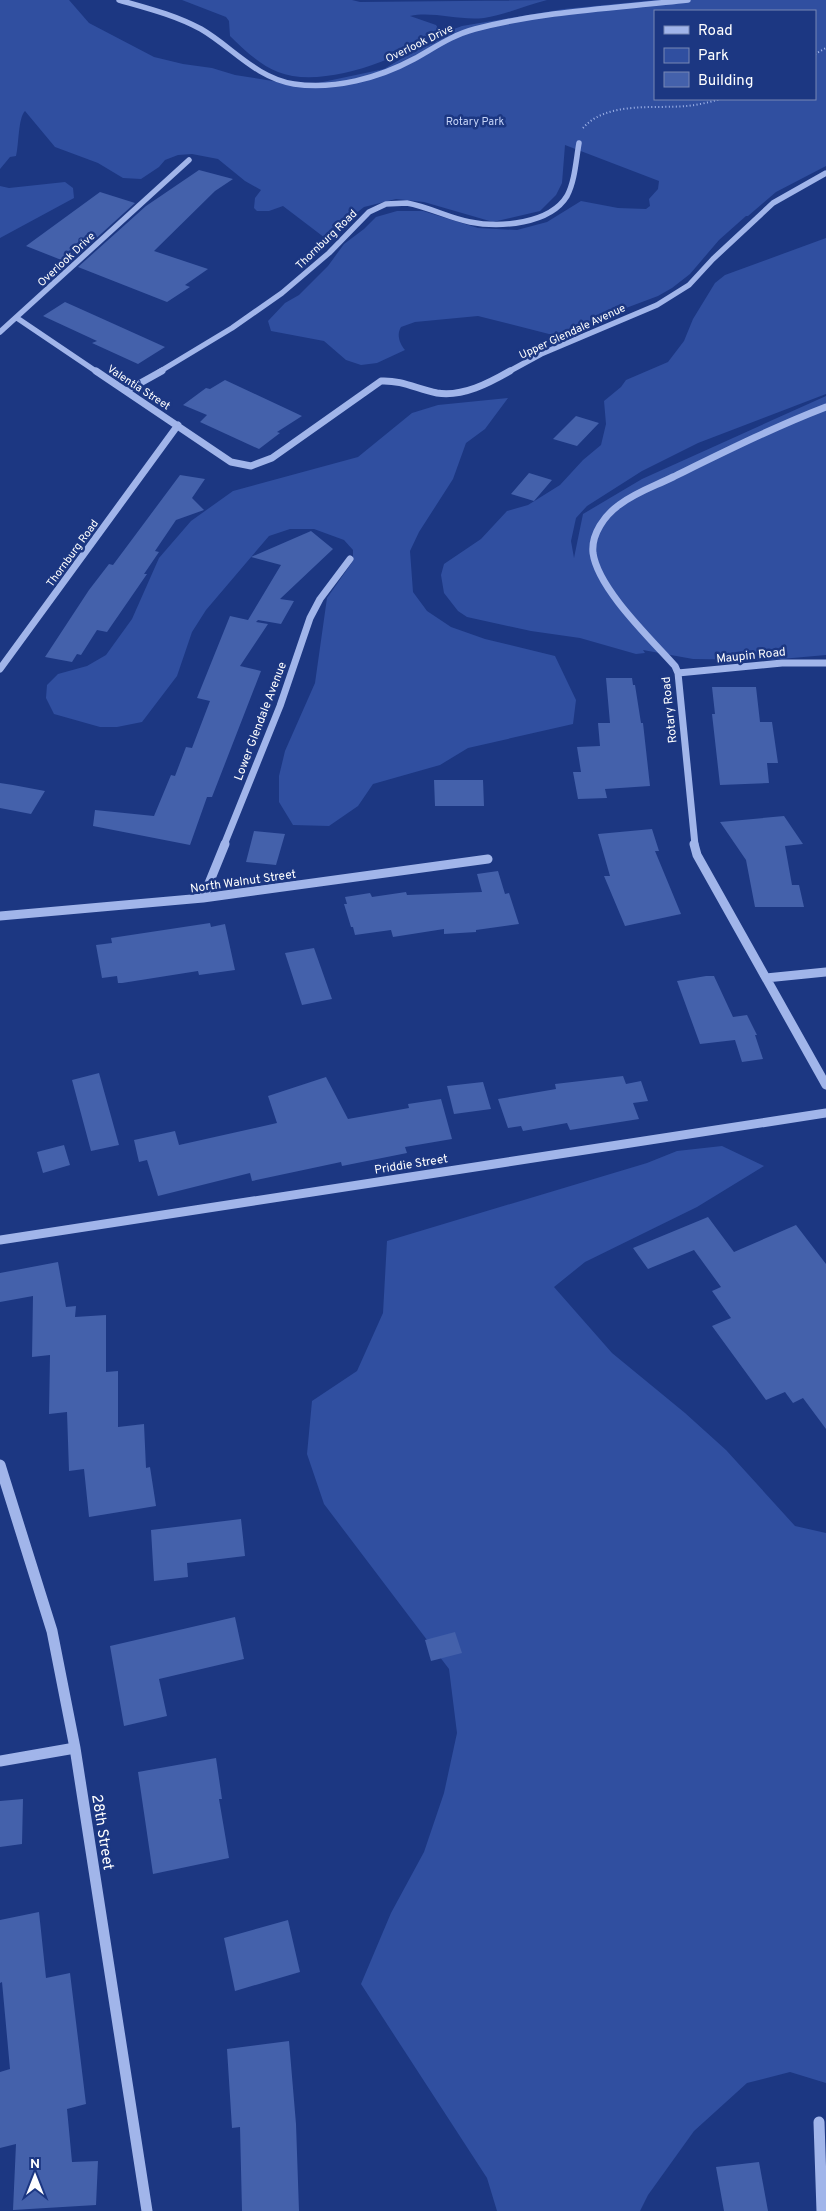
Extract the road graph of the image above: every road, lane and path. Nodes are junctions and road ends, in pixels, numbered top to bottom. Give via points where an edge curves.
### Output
1 (119, 0) edge
2 (688, 0) edge
3 (716, 100) edge
4 (580, 143) joint
5 (189, 160) dead end
6 (826, 173) edge
7 (17, 318) junction
8 (0, 332) edge
9 (126, 391) junction
10 (826, 407) edge
11 (178, 425) junction
12 (251, 466) joint
13 (350, 559) dead end
14 (825, 662) edge
15 (0, 668) edge
16 (678, 673) junction
17 (488, 859) dead end
18 (203, 898) junction
19 (0, 916) edge
20 (826, 972) edge
21 (766, 978) junction
22 (826, 1085) edge
23 (826, 1113) edge
24 (0, 1240) edge
25 (0, 1465) edge
26 (75, 1748) junction
27 (0, 1761) edge
28 (819, 2122) dead end
29 (146, 2211) edge
30 (822, 2211) edge

1 - 2 street, Overlook Drive via 200,28 267,76 312,86 347,82 389,70 454,36 481,28 555,15
3 - 4 path via 689,106 615,111 584,124
4 - 9 street, Thornburg Road via 566,196 552,210 521,222 487,224 412,204 397,202 376,207 330,253 260,310
5 - 7 street, Overlook Drive
6 - 12 street, Upper Glendale Avenue via 773,203 689,285 656,305 541,354 494,380 461,393 438,393 396,380 381,381 272,458
7 - 8 street, Overlook Drive
7 - 9 street, Valentia Street
9 - 11 street, Valentia Street
10 - 16 street, Rotary Road via 764,432 636,494 613,510 602,523 594,539 592,553 595,565 611,591
11 - 12 street, Valentia Street via 231,462
11 - 15 street, Thornburg Road
13 - 18 street, Lower Glendale Avenue via 310,618 276,715
14 - 16 street, Maupin Road
16 - 21 street, Rotary Road via 694,846 701,865
17 - 18 street, North Walnut Street
18 - 19 street, North Walnut Street
20 - 21 street
21 - 22 street, Rotary Road
23 - 24 street, Priddie Street
25 - 26 street, 28th Street via 52,1630
26 - 27 street
26 - 29 street, 28th Street
28 - 30 street

